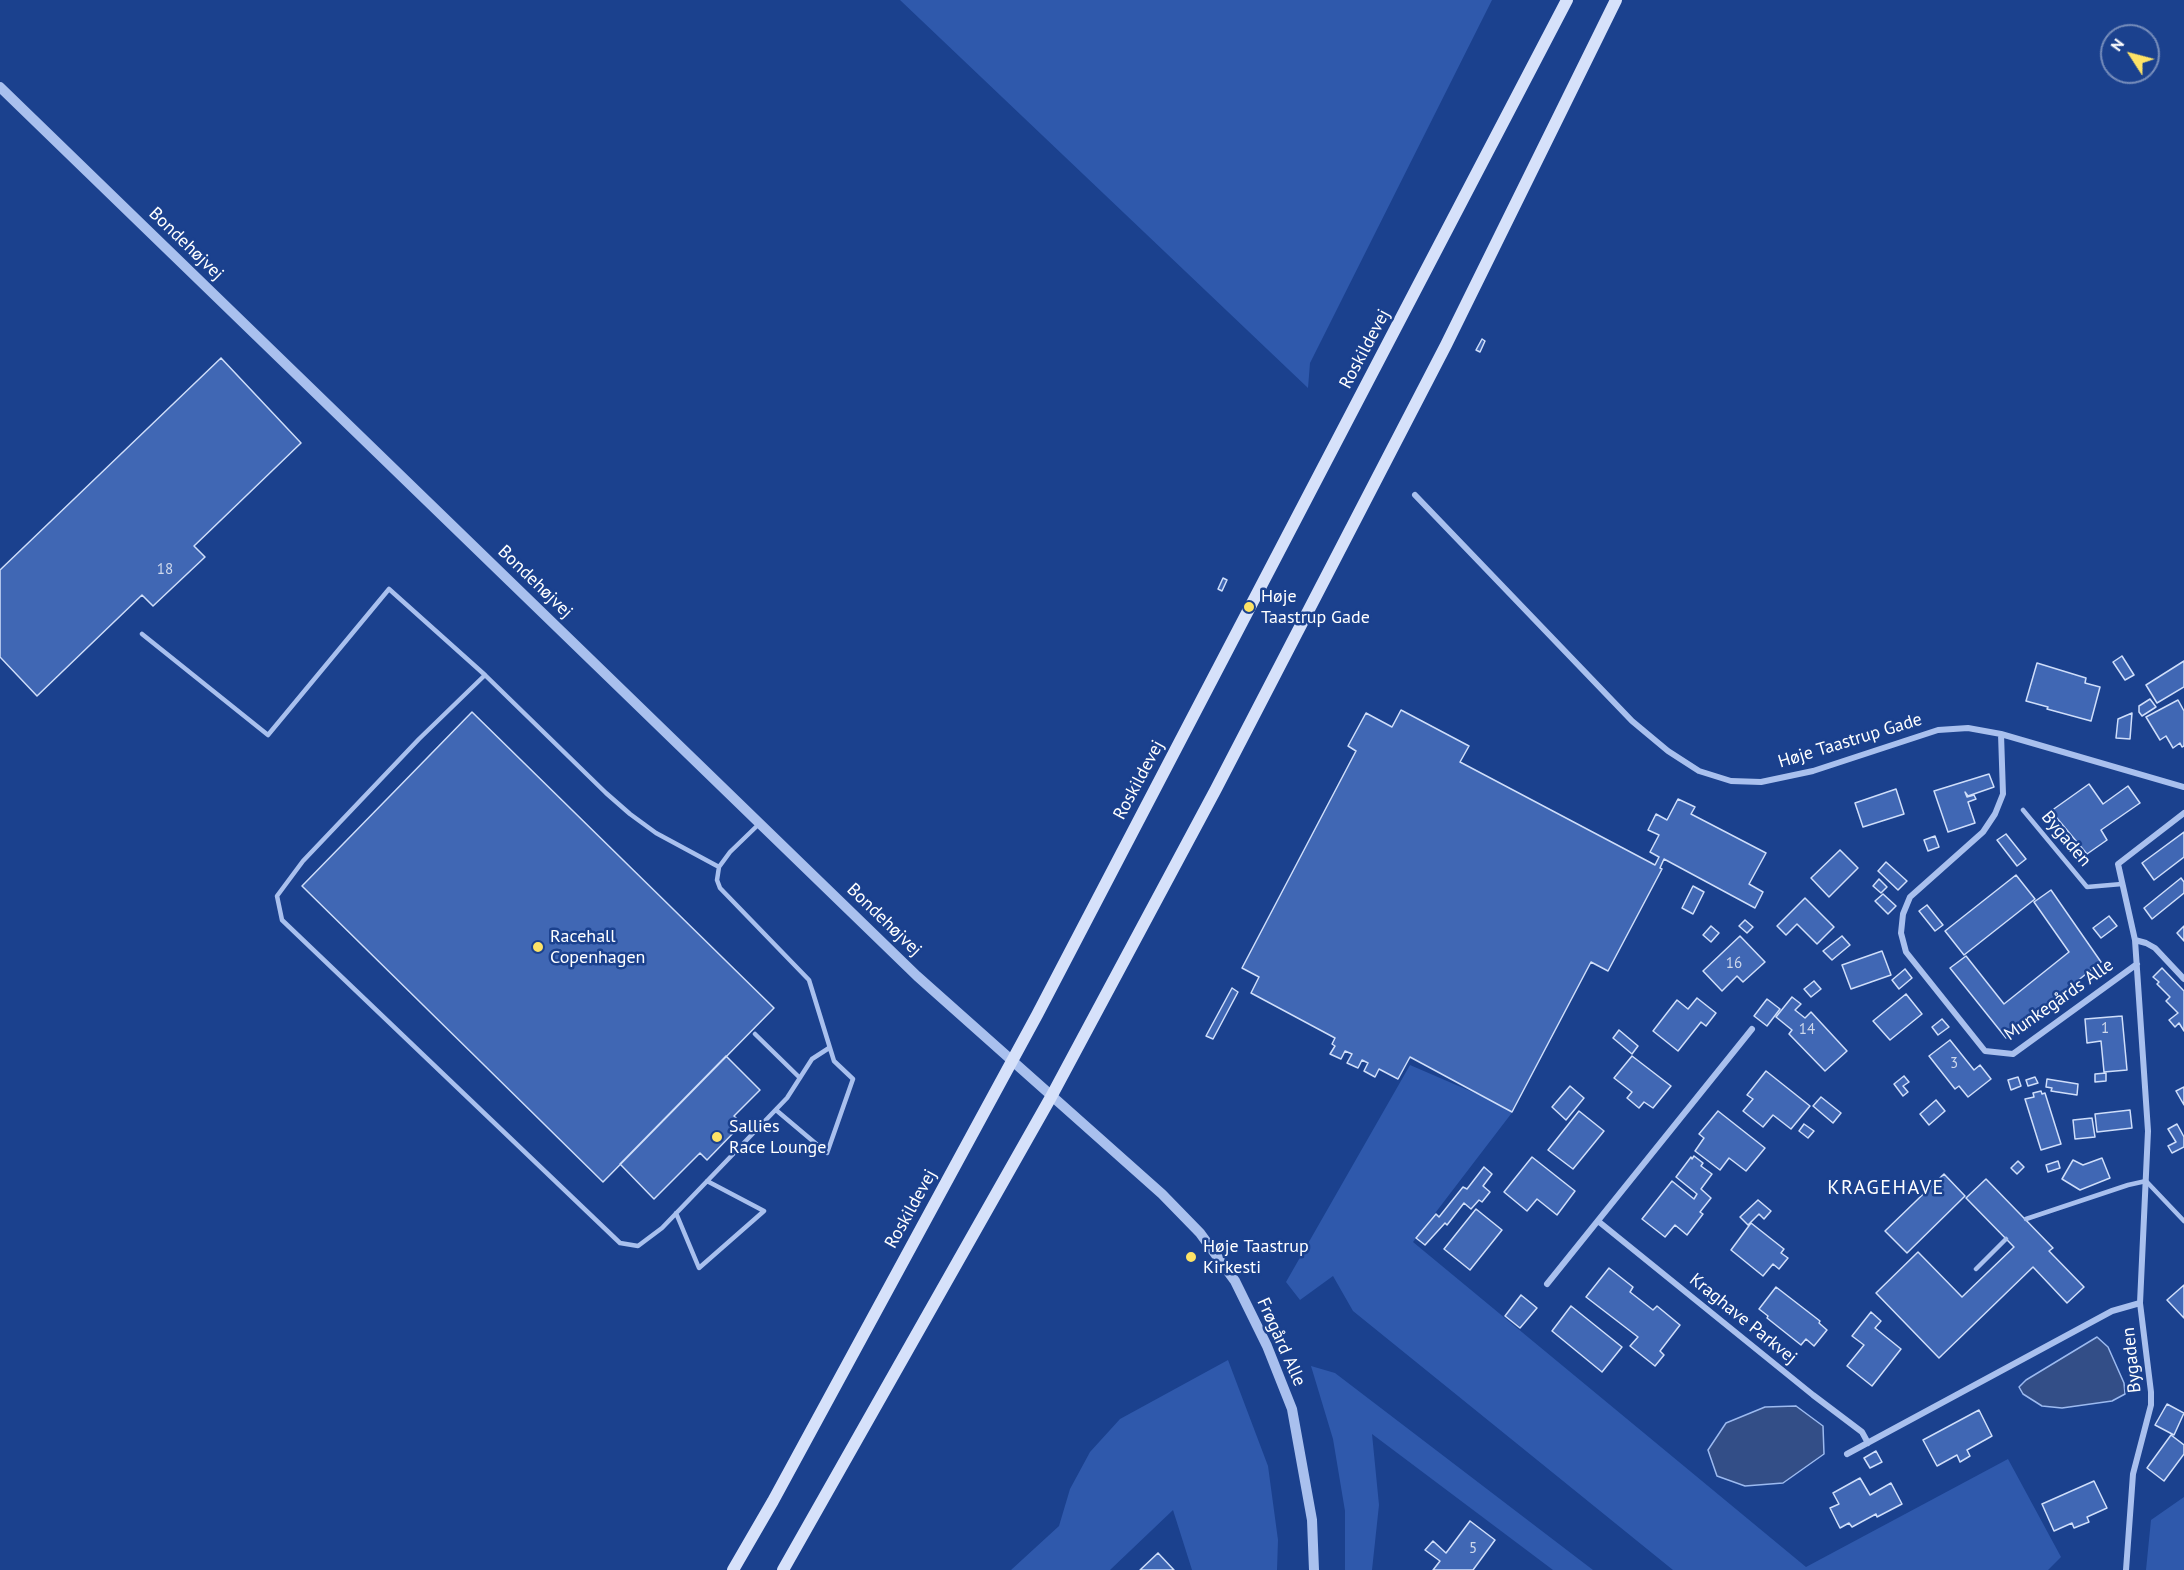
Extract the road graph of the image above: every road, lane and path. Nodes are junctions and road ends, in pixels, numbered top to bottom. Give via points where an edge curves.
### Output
1 (1567, 0) edge
2 (1616, 0) edge
3 (0, 87) edge
4 (1415, 495) dead end
5 (142, 634) dead end
6 (485, 675) junction
7 (2001, 734) junction
8 (2184, 787) edge
9 (2023, 810) dead end
10 (2184, 813) edge
11 (760, 822) junction
12 (718, 867) junction
13 (2122, 884) junction
14 (2135, 940) junction
15 (2137, 964) junction
16 (2184, 980) edge
17 (1752, 1029) dead end
18 (755, 1034) dead end
19 (829, 1048) junction
20 (1012, 1060) junction
21 (800, 1078) junction
22 (1051, 1097) junction
23 (776, 1110) junction
24 (707, 1181) junction
25 (2146, 1181) junction
26 (676, 1213) junction
27 (2026, 1220) dead end
28 (1598, 1221) junction
29 (2184, 1221) edge
30 (2006, 1239) dead end
31 (1976, 1269) dead end
32 (1546, 1284) dead end
33 (2140, 1303) junction
34 (1868, 1443) junction
35 (1847, 1454) dead end
36 (733, 1570) edge
37 (783, 1570) edge
38 (1314, 1570) edge
39 (2126, 1570) edge

1 - 20 main road, Roskildevej
2 - 22 main road via 1414,408
3 - 11 street, Bondehøjvej
4 - 7 street, Høje Taastrup Gade via 1632,722 1699,771 1731,781 1761,782 1813,771 1938,730 1968,728
5 - 6 lane via 268,735 389,589
6 - 12 lane via 630,814
6 - 26 lane via 303,861 277,897 282,920 620,1243 638,1246
7 - 8 street, Høje Taastrup Gade
7 - 15 street, Munkegårds Alle via 2003,794 1995,814 1983,832 1910,897 1901,933 1906,952 1985,1051 2013,1054
9 - 13 lane, Bygaden via 2087,887
10 - 13 street, Bygaden via 2118,864
11 - 12 lane
11 - 20 street, Bondehøjvej via 917,976
12 - 19 lane via 717,880 724,894 809,980
13 - 14 street, Bygaden
14 - 15 street, Bygaden
14 - 16 street via 2155,948
15 - 25 street, Bygaden via 2148,1131
17 - 28 street
18 - 21 lane
19 - 21 lane via 812,1059
19 - 23 lane via 834,1061 853,1079 827,1153
20 - 22 street, Bondehøjvej
20 - 36 main road, Roskildevej
21 - 23 lane
22 - 37 main road
22 - 38 street, Frøgård Alle via 1162,1194 1200,1233 1235,1281 1292,1409 1312,1520
23 - 24 lane
24 - 26 lane
24 - 26 lane via 764,1211 699,1268
25 - 27 lane
25 - 29 lane
25 - 33 street, Bygaden
28 - 32 street
28 - 34 street, Kraghave Parkvej via 1862,1432
30 - 31 lane
33 - 34 street via 2112,1311
33 - 39 street, Bygaden via 2151,1398 2133,1474
34 - 35 street

